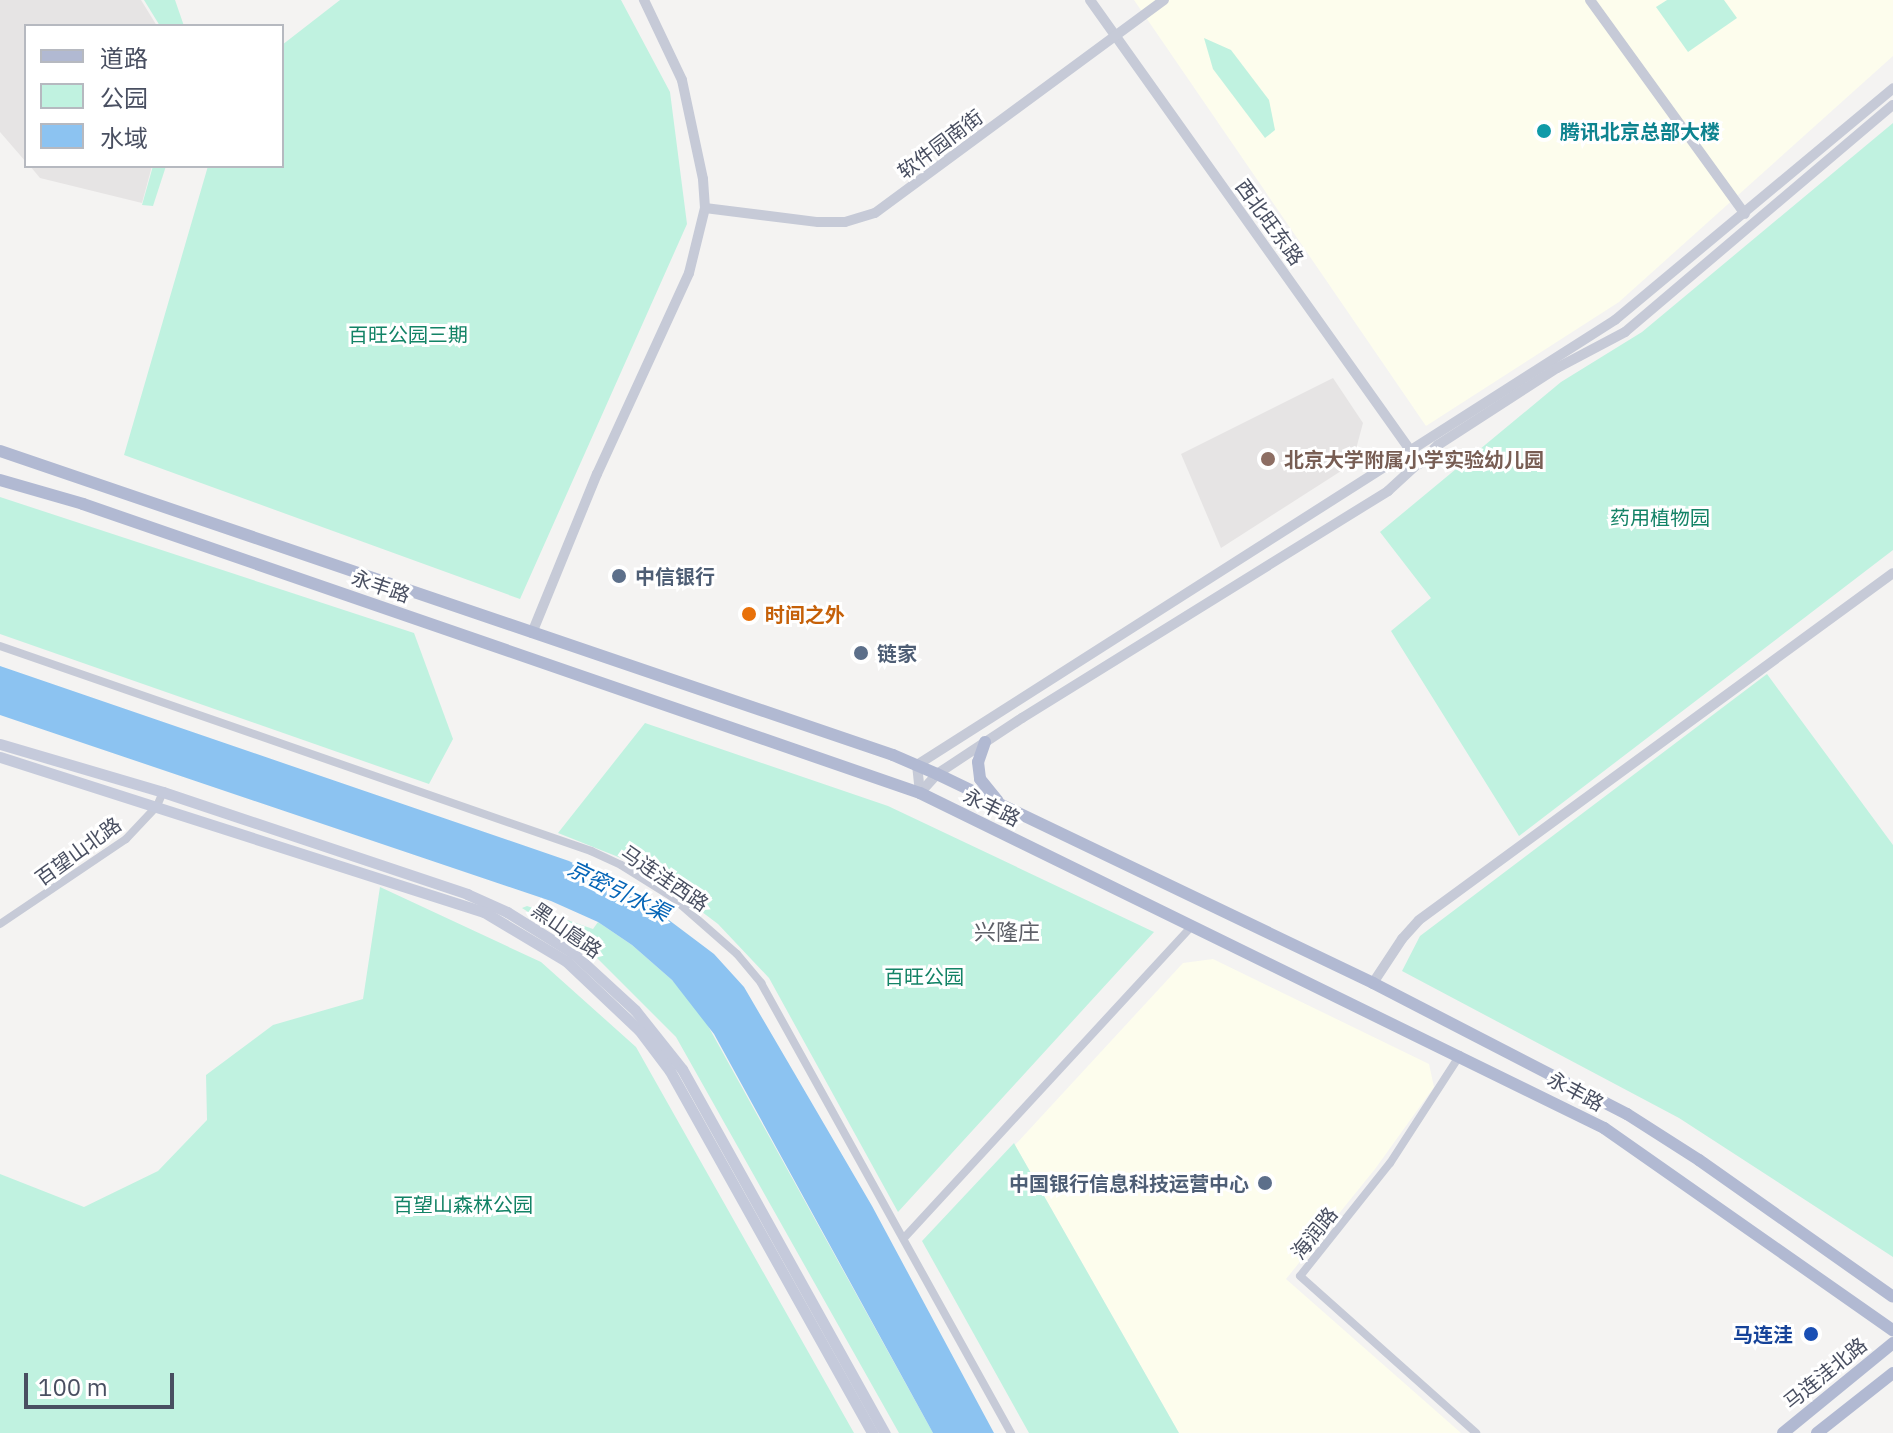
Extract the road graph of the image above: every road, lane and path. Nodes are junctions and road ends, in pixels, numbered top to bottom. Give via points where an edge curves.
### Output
1 (644, 0) edge
2 (1090, 0) edge
3 (1164, 0) edge
4 (1590, 0) edge
5 (1114, 36) junction
6 (1893, 88) edge
7 (1893, 105) edge
8 (705, 208) junction
9 (1745, 214) junction
10 (0, 451) edge
11 (1411, 451) junction
12 (1420, 464) junction
13 (0, 480) edge
14 (94, 483) junction
15 (127, 494) junction
16 (88, 506) junction
17 (117, 516) junction
18 (1893, 573) edge
19 (532, 633) junction
20 (0, 646) edge
21 (985, 742) junction
22 (0, 744) edge
23 (0, 757) edge
24 (917, 765) junction
25 (937, 774) junction
26 (163, 792) junction
27 (920, 793) junction
28 (157, 806) junction
29 (1006, 809) junction
30 (0, 924) edge
31 (1190, 928) junction
32 (1373, 983) junction
33 (1460, 1055) junction
34 (904, 1238) junction
35 (1893, 1297) edge
36 (1893, 1330) edge
37 (1893, 1343) edge
38 (1893, 1373) edge
39 (872, 1433) edge
40 (885, 1433) edge
41 (1011, 1433) edge
42 (1476, 1433) edge
43 (1783, 1433) edge
44 (1817, 1433) edge

1 - 8 street via 682,80
2 - 5 street, 西北旺东路
3 - 5 street, 软件园南街
4 - 9 street
5 - 8 street, 软件园南街 via 875,213 845,222 818,222
5 - 11 street, 西北旺东路
6 - 9 street
7 - 12 street via 1625,332 1530,385 1438,445
8 - 19 street via 689,273
9 - 11 street via 1615,320
10 - 14 main road, 永丰路
11 - 12 street, 西北旺东路
11 - 24 street
12 - 21 street via 1388,491
13 - 16 main road, 永丰路
14 - 15 main road, 永丰路
14 - 16 main road
15 - 17 main road via 117,504
15 - 19 main road, 永丰路
16 - 17 main road, 永丰路
17 - 27 main road, 永丰路
18 - 32 street via 1419,920
19 - 24 main road, 永丰路
20 - 34 street, 马连洼西路 via 591,851 645,879 709,927 761,983
21 - 25 street
21 - 29 main road via 978,762 980,779
22 - 26 main road, 黑山扈路
23 - 28 main road, 黑山扈路
24 - 25 main road, 永丰路
24 - 27 street
25 - 27 street
25 - 29 main road, 永丰路
26 - 28 street, 百望山北路
26 - 40 main road, 黑山扈路 via 488,902 562,945 609,983 682,1069
27 - 31 main road, 永丰路
28 - 30 street, 百望山北路 via 126,839
28 - 39 main road, 黑山扈路 via 484,912 533,938 601,990 639,1030 677,1083
29 - 32 main road, 永丰路
31 - 33 main road, 永丰路
31 - 34 street
32 - 35 main road, 永丰路 via 1664,1136
33 - 36 main road, 永丰路 via 1604,1128
33 - 42 street, 海润路 via 1390,1163 1300,1276
34 - 41 street, 马连洼西路
37 - 43 main road, 马连洼北路
38 - 44 main road, 马连洼北路

